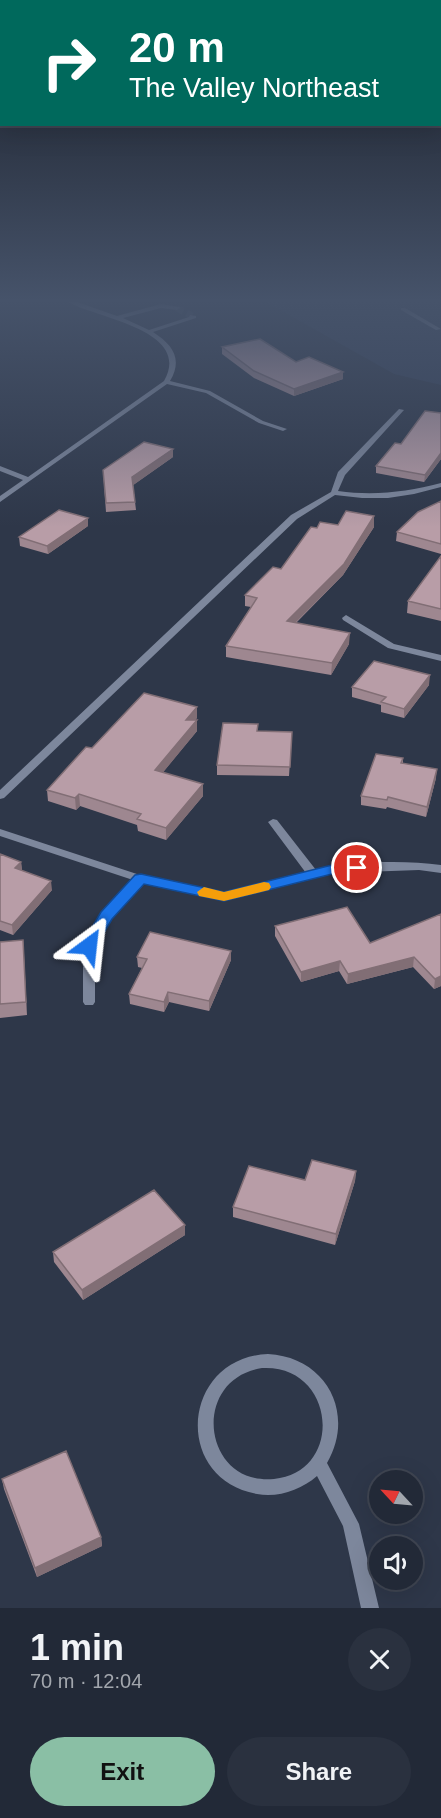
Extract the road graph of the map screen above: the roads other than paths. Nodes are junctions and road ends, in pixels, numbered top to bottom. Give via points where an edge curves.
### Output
1 (168, 377) edge
2 (166, 382) junction
3 (401, 410) dead end
4 (283, 429) dead end
5 (0, 468) edge
6 (26, 479) junction
7 (441, 484) edge
8 (334, 493) junction
9 (0, 500) edge
10 (346, 618) dead end
11 (441, 658) edge
12 (0, 796) edge
13 (273, 822) dead end
14 (0, 832) edge
15 (441, 869) edge
16 (313, 874) junction
17 (141, 879) junction
18 (89, 1002) dead end
19 (319, 1464) junction
20 (370, 1608) edge

1 - 2 street
2 - 4 street via 208,392 261,422
2 - 6 street
3 - 8 street via 341,474
5 - 6 street
6 - 9 street
7 - 8 street via 408,495
8 - 12 street via 294,517
10 - 11 street via 391,646
13 - 16 street
14 - 17 street
15 - 16 street via 336,869
16 - 17 street via 224,897
17 - 18 street via 106,916 89,946
19 - 19 street via 303,1477 283,1484 262,1485 241,1479 223,1467 210,1451 203,1432 210,1393 223,1378 259,1362 299,1369 327,1398 333,1417 333,1433
19 - 20 street via 351,1524

